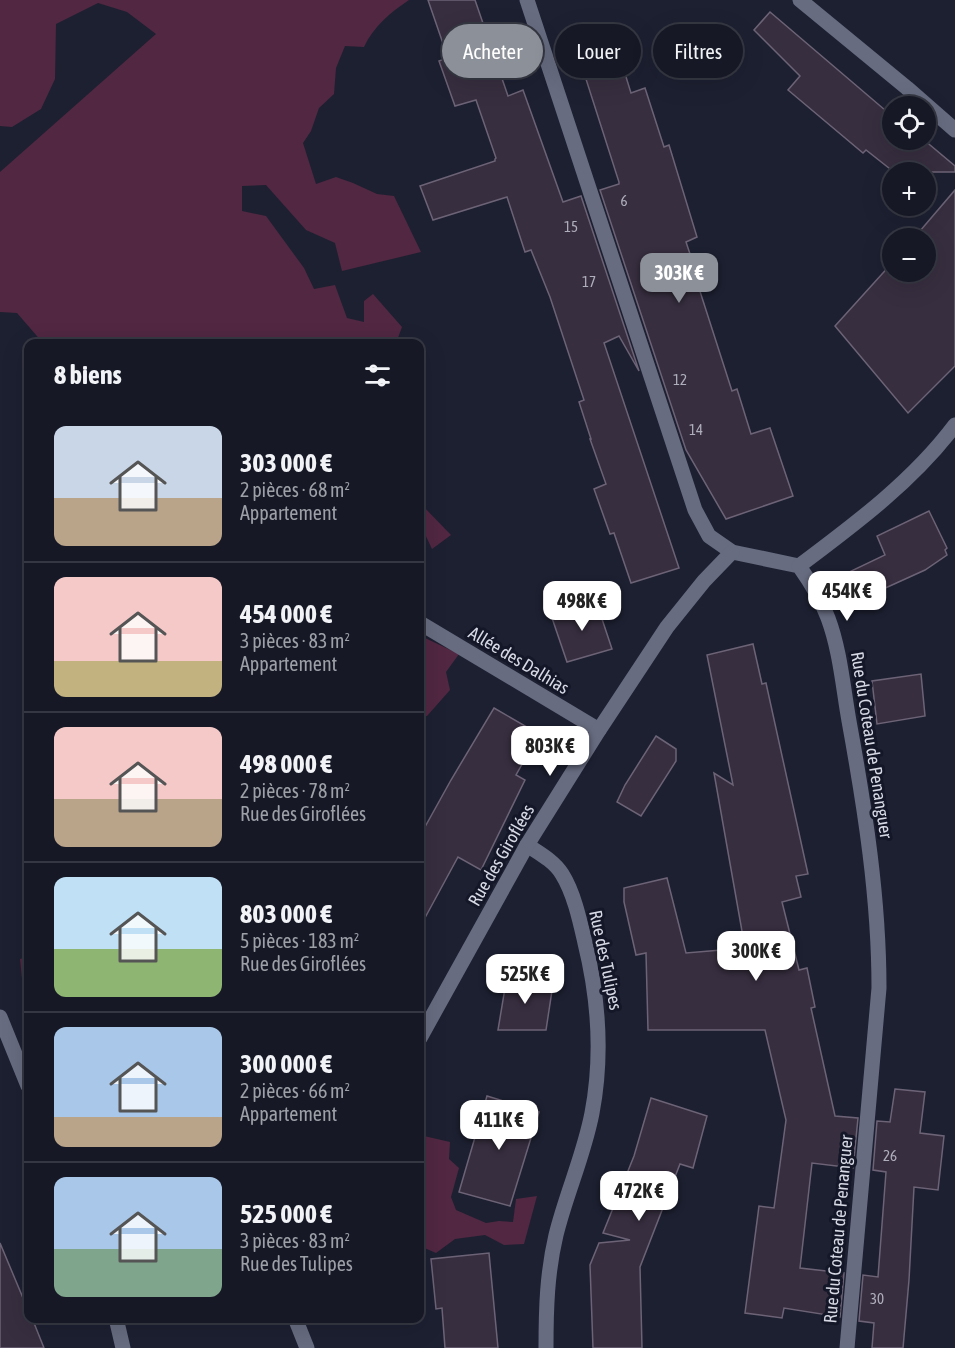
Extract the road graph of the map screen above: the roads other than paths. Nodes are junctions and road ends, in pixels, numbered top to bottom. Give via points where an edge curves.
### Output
1 (527, 0) edge
2 (800, 0) edge
3 (955, 130) edge
4 (955, 424) edge
5 (732, 552) junction
6 (800, 566) junction
7 (424, 625) edge
8 (599, 730) junction
9 (527, 845) junction
10 (0, 1017) edge
11 (424, 1031) edge
12 (24, 1076) edge
13 (117, 1323) edge
14 (297, 1323) edge
15 (123, 1348) edge
16 (307, 1348) edge
17 (546, 1348) edge
18 (847, 1348) edge

1 - 5 street via 695,510 709,536
2 - 3 street
4 - 6 street via 906,479
5 - 6 street
5 - 8 street, Rue des Giroflées via 667,627
6 - 18 street, Rue du Coteau de Penanguer via 818,594 836,641 878,916 879,988
7 - 8 street, Allée des Dalhias
8 - 9 street, Rue des Giroflées
9 - 11 street, Rue des Giroflées
9 - 17 street, Rue des Tulipes via 562,874 571,896 592,970 600,1049 588,1132 549,1268
10 - 12 street
13 - 15 street
14 - 16 street

